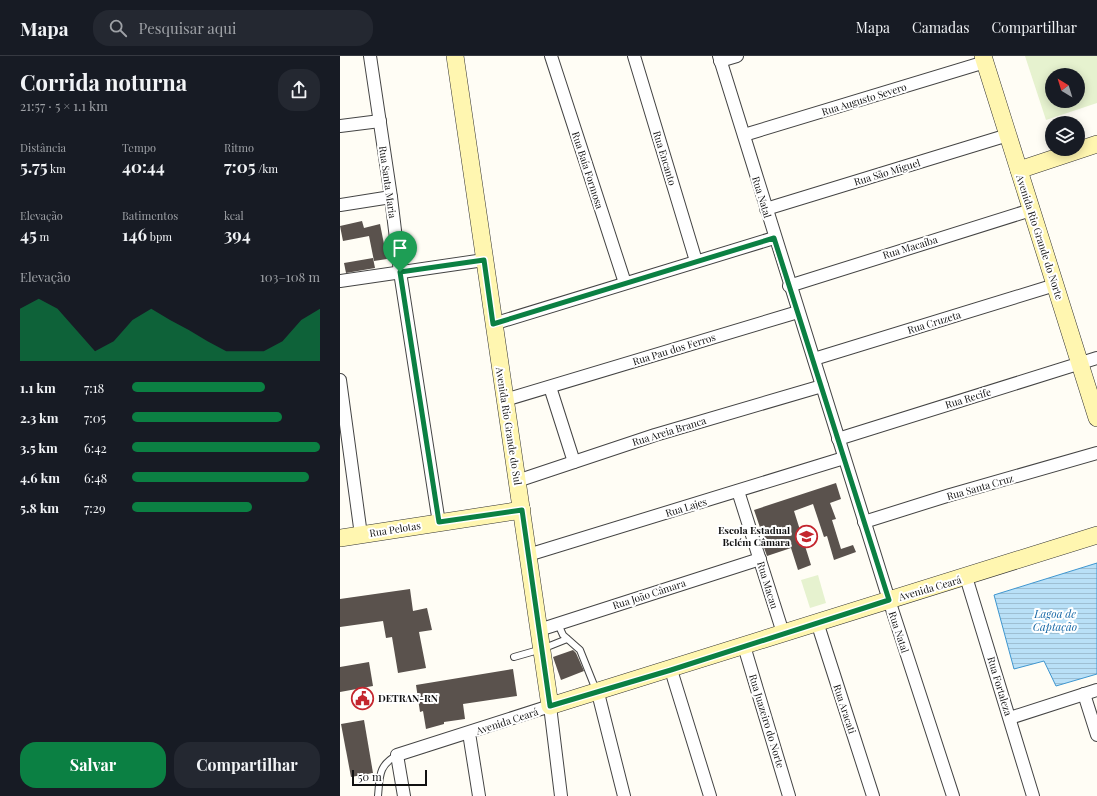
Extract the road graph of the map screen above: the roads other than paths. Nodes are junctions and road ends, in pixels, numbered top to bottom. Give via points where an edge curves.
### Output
1 (370, 56) edge
2 (455, 56) edge
3 (551, 56) edge
4 (634, 56) edge
5 (737, 56) edge
6 (719, 58) edge
7 (984, 59) edge
8 (380, 121) junction
9 (340, 126) edge
10 (744, 135) junction
11 (1008, 136) junction
12 (1097, 144) edge
13 (1018, 170) junction
14 (391, 198) junction
15 (340, 205) edge
16 (766, 209) junction
17 (1031, 210) junction
18 (774, 238) junction
19 (484, 260) junction
20 (696, 261) junction
21 (400, 272) junction
22 (340, 281) edge
23 (625, 284) junction
24 (1055, 285) junction
25 (789, 286) junction
26 (798, 312) junction
27 (493, 324) junction
28 (1097, 358) edge
29 (814, 359) junction
30 (1080, 364) junction
31 (340, 380) edge
32 (822, 386) junction
33 (550, 387) junction
34 (505, 400) junction
35 (1097, 418) edge
36 (344, 437) edge
37 (838, 439) junction
38 (1097, 453) edge
39 (844, 458) junction
40 (574, 462) junction
41 (517, 480) junction
42 (738, 491) junction
43 (522, 510) junction
44 (439, 522) junction
45 (864, 522) junction
46 (361, 535) junction
47 (1097, 535) edge
48 (340, 538) edge
49 (528, 555) junction
50 (760, 559) junction
51 (966, 577) junction
52 (889, 600) junction
53 (817, 622) junction
54 (558, 624) junction
55 (539, 630) junction
56 (783, 633) junction
57 (567, 639) junction
58 (744, 646) junction
59 (542, 649) junction
60 (514, 657) dead end
61 (671, 670) junction
62 (1097, 690) edge
63 (598, 693) junction
64 (1084, 694) junction
65 (550, 706) junction
66 (1010, 718) junction
67 (469, 733) junction
68 (1097, 735) edge
69 (397, 756) junction
70 (378, 796) edge
71 (404, 796) edge
72 (478, 796) edge
73 (561, 796) edge
74 (624, 796) edge
75 (710, 796) edge
76 (790, 796) edge
77 (872, 796) edge
78 (953, 796) edge
79 (1033, 796) edge

1 - 8 street, Rua Santa Maria
2 - 19 street, Avenida Rio Grande do Sul
3 - 23 street, Rua Baía Formosa
4 - 20 street, Rua Encanto
5 - 6 street
6 - 10 street, Rua Natal
7 - 10 street, Rua Augusto Severo
7 - 11 street, Avenida Rio Grande do Norte
8 - 9 street
8 - 14 street, Rua Santa Maria
10 - 16 street, Rua Natal
11 - 13 street, Avenida Rio Grande do Norte
11 - 16 street, Rua São Miguel
12 - 13 street
13 - 17 street, Avenida Rio Grande do Norte
14 - 15 street
14 - 21 street, Rua Santa Maria
16 - 18 street, Rua Natal
17 - 24 street, Avenida Rio Grande do Norte
17 - 25 street, Rua Macaíba
18 - 20 street
18 - 25 street, Rua Natal
19 - 21 street
19 - 27 street, Avenida Rio Grande do Sul
20 - 23 street
21 - 22 street
21 - 44 street, Rua Santa Maria
23 - 27 street
24 - 29 street, Rua Cruzeta
24 - 30 street, Avenida Rio Grande do Norte
25 - 26 street, Rua Natal
26 - 29 street, Rua Natal
26 - 33 street, Rua Pau dos Ferros
27 - 34 street, Avenida Rio Grande do Sul
28 - 30 street, Rua Recife
29 - 32 street, Rua Natal
30 - 35 street, Avenida Rio Grande do Norte
30 - 37 street, Rua Recife
31 - 36 street
32 - 37 street, Rua Natal
32 - 40 street, Rua Areia Branca via 655,435
33 - 34 street, Rua Pau dos Ferros
33 - 40 street
34 - 41 street, Avenida Rio Grande do Sul
36 - 46 street
37 - 39 street, Rua Natal
38 - 45 street, Rua Santa Cruz
39 - 42 street, Rua Lajes
39 - 45 street, Rua Natal
40 - 41 street, Rua Areia Branca
41 - 43 street, Avenida Rio Grande do Sul
42 - 49 street, Rua Lajes
42 - 50 street, Rua Macau
43 - 44 street, Rua Pelotas
43 - 49 street, Avenida Rio Grande do Sul
44 - 46 street, Rua Pelotas
45 - 52 street, Rua Natal
46 - 48 street, Rua Pelotas
47 - 51 street, Avenida Ceará
49 - 55 street, Avenida Rio Grande do Sul
50 - 54 street, Rua João Câmara
50 - 56 street, Rua Macau
51 - 52 street, Avenida Ceará
51 - 66 street, Rua Fortaleza
52 - 53 street, Avenida Ceará
52 - 78 street, Rua Natal
53 - 56 street, Avenida Ceará
53 - 77 street, Rua Aracati
54 - 55 street, Rua João Câmara
54 - 57 lane
55 - 59 street, Avenida Rio Grande do Sul
56 - 58 street, Avenida Ceará
57 - 59 lane
57 - 63 lane via 580,650
58 - 61 street, Avenida Ceará
58 - 76 street, Rua Juazeiro do Norte
59 - 60 lane
59 - 65 street, Avenida Rio Grande do Sul
61 - 63 street, Avenida Ceará
61 - 75 street
62 - 64 street
63 - 65 street, Avenida Ceará
63 - 74 street
64 - 66 street
64 - 68 street
65 - 67 street, Avenida Ceará
65 - 73 street, Avenida Rio Grande do Sul
66 - 79 street, Rua Fortaleza
67 - 69 street, Avenida Ceará
67 - 72 street
69 - 70 lane via 388,760 382,768
69 - 71 street

